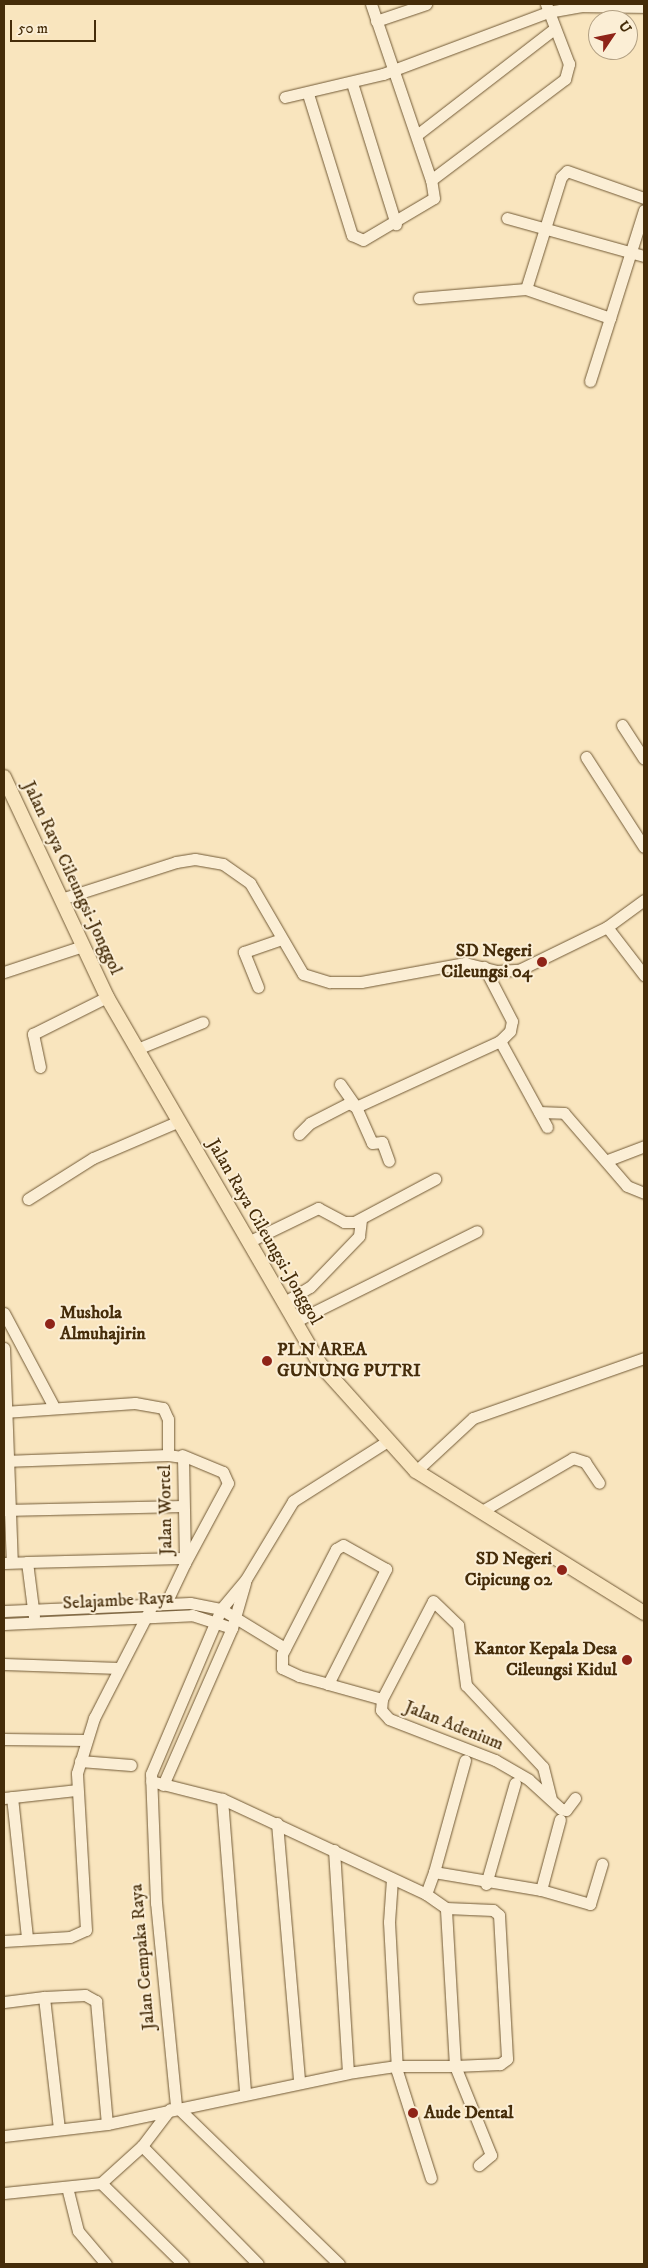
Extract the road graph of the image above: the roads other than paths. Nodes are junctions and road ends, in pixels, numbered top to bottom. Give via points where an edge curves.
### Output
1 (371, 4) edge
2 (426, 4) edge
3 (595, 6) edge
4 (644, 7) edge
5 (547, 8) edge
6 (376, 21) junction
7 (554, 28) junction
8 (395, 70) junction
9 (352, 83) junction
10 (308, 94) junction
11 (285, 97) dead end
12 (418, 134) junction
13 (432, 180) junction
14 (644, 198) edge
15 (644, 210) edge
16 (506, 218) dead end
17 (396, 224) junction
18 (545, 228) junction
19 (629, 255) junction
20 (644, 256) edge
21 (526, 289) junction
22 (419, 298) dead end
23 (610, 318) junction
24 (590, 381) dead end
25 (622, 724) dead end
26 (586, 757) dead end
27 (644, 759) edge
28 (4, 777) edge
29 (644, 847) edge
30 (61, 899) junction
31 (644, 900) edge
32 (607, 927) junction
33 (281, 939) junction
34 (83, 946) junction
35 (484, 968) junction
36 (4, 972) edge
37 (644, 976) edge
38 (258, 988) dead end
39 (107, 997) junction
40 (203, 1022) dead end
41 (500, 1041) junction
42 (137, 1049) junction
43 (40, 1067) dead end
44 (340, 1084) dead end
45 (356, 1107) junction
46 (539, 1112) junction
47 (177, 1122) junction
48 (547, 1127) dead end
49 (299, 1134) dead end
50 (644, 1146) edge
51 (608, 1160) junction
52 (389, 1161) dead end
53 (435, 1179) dead end
54 (644, 1193) edge
55 (28, 1199) dead end
56 (361, 1220) junction
57 (476, 1231) dead end
58 (248, 1242) junction
59 (283, 1303) junction
60 (4, 1314) edge
61 (294, 1322) junction
62 (4, 1348) edge
63 (644, 1358) edge
64 (4, 1361) edge
65 (53, 1405) junction
66 (4, 1412) edge
67 (386, 1442) junction
68 (168, 1455) junction
69 (182, 1456) junction
70 (5, 1461) edge
71 (416, 1472) junction
72 (599, 1483) dead end
73 (183, 1506) junction
74 (6, 1510) edge
75 (482, 1511) junction
76 (183, 1560) junction
77 (27, 1562) junction
78 (8, 1563) edge
79 (246, 1579) junction
80 (166, 1603) junction
81 (152, 1605) junction
82 (33, 1609) junction
83 (642, 1609) edge
84 (221, 1610) junction
85 (4, 1611) edge
86 (146, 1619) junction
87 (216, 1621) junction
88 (35, 1622) junction
89 (234, 1622) junction
90 (4, 1624) edge
91 (285, 1648) junction
92 (4, 1664) edge
93 (119, 1668) junction
94 (328, 1684) junction
95 (382, 1700) junction
96 (4, 1739) edge
97 (85, 1740) junction
98 (465, 1760) dead end
99 (131, 1765) dead end
100 (152, 1774) junction
101 (77, 1777) junction
102 (165, 1778) junction
103 (515, 1783) dead end
104 (8, 1797) edge
105 (551, 1798) junction
106 (575, 1798) dead end
107 (222, 1799) junction
108 (560, 1819) dead end
109 (277, 1823) junction
110 (334, 1850) junction
111 (602, 1864) dead end
112 (392, 1879) junction
113 (430, 1882) junction
114 (486, 1884) junction
115 (541, 1890) junction
116 (446, 1908) junction
117 (27, 1938) junction
118 (4, 1941) edge
119 (44, 1997) junction
120 (4, 2002) edge
121 (396, 2068) junction
122 (456, 2072) junction
123 (348, 2073) junction
124 (299, 2082) junction
125 (245, 2092) junction
126 (173, 2108) junction
127 (107, 2124) junction
128 (59, 2129) junction
129 (4, 2136) edge
130 (142, 2146) junction
131 (479, 2164) dead end
132 (430, 2178) dead end
133 (101, 2183) junction
134 (67, 2187) junction
135 (4, 2193) edge
136 (106, 2264) edge
137 (183, 2264) edge
138 (258, 2264) edge
139 (339, 2264) edge

1 - 6 street
2 - 6 street
3 - 4 street
3 - 5 street
5 - 7 street
5 - 8 street
6 - 8 street
7 - 12 street
7 - 13 street via 569,64 565,79
8 - 9 street
8 - 12 street
9 - 10 street
9 - 17 street
10 - 11 street
10 - 17 street via 352,235 363,240
12 - 13 street
13 - 17 street via 434,198
14 - 18 street via 568,171
15 - 19 street
16 - 18 street
18 - 19 street
18 - 21 street
19 - 20 street
19 - 23 street
21 - 22 street
21 - 23 street
23 - 24 street
25 - 27 street
26 - 29 street
28 - 30 main road, Jalan Raya Cileungsi-Jonggol
30 - 33 street via 176,862 210,861 244,876
30 - 34 main road, Jalan Raya Cileungsi-Jonggol
31 - 32 street
32 - 35 street via 518,970
32 - 37 street
33 - 35 street via 302,974 330,982 381,978 445,965
33 - 38 street via 244,952
34 - 36 street
34 - 39 main road, Jalan Raya Cileungsi-Jonggol
35 - 41 street via 512,1021 510,1031
39 - 42 main road, Jalan Raya Cileungsi-Jonggol
39 - 43 street via 32,1034
40 - 42 street
41 - 45 street
41 - 46 street
42 - 47 main road, Jalan Raya Cileungsi-Jonggol
44 - 45 street
45 - 49 street via 349,1103 310,1123
45 - 52 street via 371,1141 382,1142
46 - 48 street
46 - 51 street via 564,1113
47 - 55 street via 93,1158
47 - 58 main road, Jalan Raya Cileungsi-Jonggol
50 - 51 street
51 - 54 street via 627,1186
53 - 56 street
56 - 58 street via 344,1222 318,1208
56 - 59 street via 359,1236 310,1287
57 - 61 street
58 - 59 main road, Jalan Raya Cileungsi-Jonggol
59 - 61 main road, Jalan Raya Cileungsi-Jonggol
60 - 65 street
61 - 67 main road, Jalan Raya Cileungsi-Jonggol via 319,1363
62 - 64 street
63 - 71 street via 473,1418
64 - 66 street
65 - 66 street, Jalan Wortel
65 - 68 street, Jalan Wortel via 159,1405 168,1418
66 - 70 street
67 - 71 main road, Jalan Raya Cileungsi-Jonggol
67 - 79 street via 293,1502
68 - 69 street, Jalan Wortel
68 - 70 street
69 - 73 street, Jalan Wortel
69 - 76 street via 223,1472 228,1483
70 - 74 street
71 - 75 main road, Jalan Raya Cileungsi-Jonggol
72 - 75 street via 584,1462 573,1458
73 - 74 street
73 - 76 street, Jalan Wortel
74 - 78 street
75 - 83 main road, Jalan Raya Cileungsi-Jonggol
76 - 77 street
76 - 80 street, Jalan Wortel
77 - 78 street
77 - 82 street
79 - 84 street
79 - 89 street
80 - 81 street
80 - 84 street
81 - 82 street
81 - 86 street
82 - 85 street
82 - 88 street
84 - 87 street
84 - 89 street
86 - 87 street, Selajambe Raya via 192,1615
86 - 88 street, Selajambe Raya
86 - 93 street
87 - 89 street, Selajambe Raya
87 - 100 street
88 - 90 street, Selajambe Raya
89 - 91 street, Selajambe Raya
89 - 102 street
91 - 94 street, Jalan Adenium via 280,1663 284,1671
91 - 94 street via 339,1545 384,1566
92 - 93 street
93 - 97 street
94 - 95 street, Jalan Adenium
95 - 105 street, Jalan Adenium via 381,1710 389,1718 495,1760
95 - 105 street via 433,1601 458,1624 466,1685 543,1767
96 - 97 street
97 - 101 street
98 - 113 street
99 - 101 street
100 - 102 street
100 - 126 street, Jalan Cempaka Raya via 150,1804
101 - 104 street
101 - 117 street via 86,1930 70,1937
102 - 107 street
103 - 114 street
104 - 117 street
105 - 106 street, Jalan Adenium via 563,1810
107 - 109 street
107 - 125 street
108 - 115 street
109 - 110 street
109 - 124 street
110 - 112 street
110 - 123 street
111 - 115 street via 590,1904
112 - 113 street
112 - 121 street via 389,1922
113 - 114 street
113 - 116 street
114 - 115 street
116 - 122 street
116 - 122 street via 494,1910 499,1915 507,2060
117 - 118 street
119 - 120 street
119 - 127 street via 85,1995 96,2001
119 - 128 street
121 - 122 street
121 - 123 street
121 - 132 street
122 - 131 street via 491,2155
123 - 124 street
124 - 125 street
125 - 126 street
126 - 127 street
126 - 130 street
126 - 139 street
127 - 128 street
128 - 129 street
130 - 133 street
130 - 138 street
133 - 134 street
133 - 137 street
134 - 135 street
134 - 136 street via 78,2231

